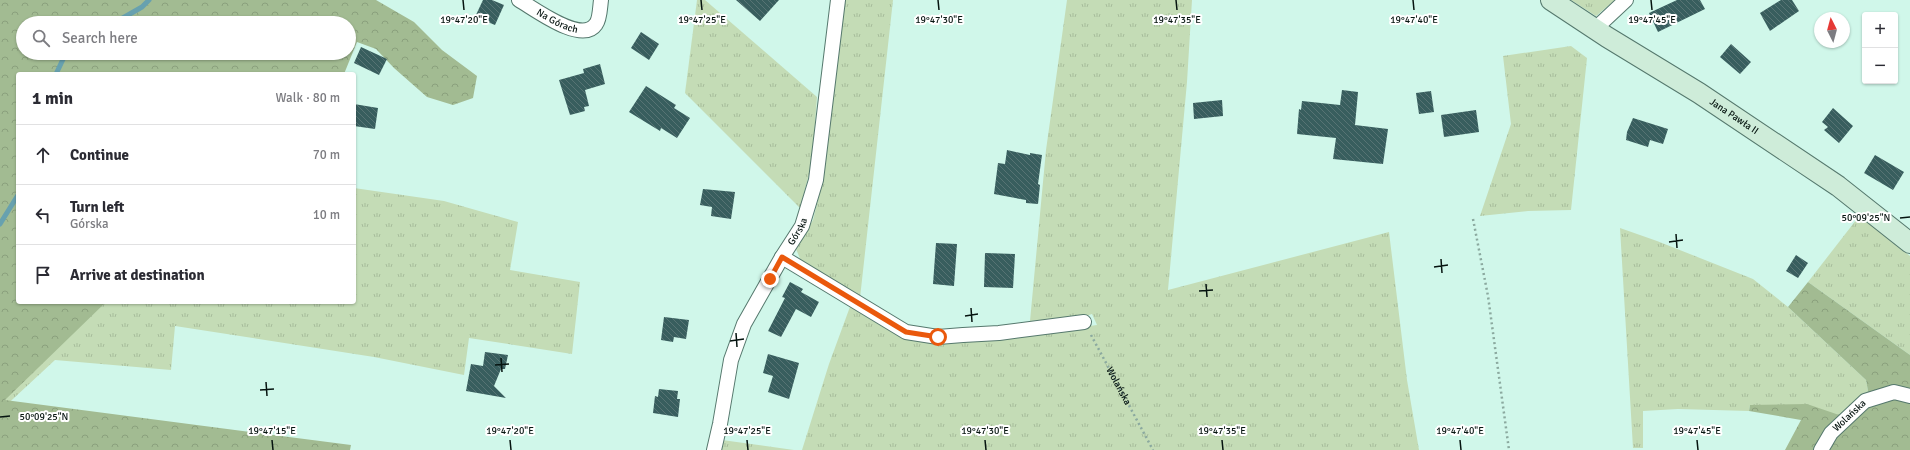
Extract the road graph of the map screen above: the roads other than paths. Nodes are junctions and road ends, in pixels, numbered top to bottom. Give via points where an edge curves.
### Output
1 (519, 0) edge
2 (601, 0) edge
3 (838, 0) edge
4 (1551, 0) edge
5 (1626, 0) edge
6 (1595, 29) junction
7 (1910, 244) edge
8 (782, 257) junction
9 (1084, 322) road end
10 (1910, 396) edge
11 (714, 450) edge
12 (1821, 450) edge

1 - 2 street, Na Górach via 549,18 582,32 597,24
3 - 8 street, Górska via 816,180 802,226
4 - 6 street, Jana Pawła II
5 - 6 street
6 - 7 street, Jana Pawła II via 1700,93 1838,186
8 - 9 street via 906,332 938,337 999,333
8 - 11 street, Górska via 744,324 732,355
10 - 12 street, Wolańska via 1894,392 1865,400 1831,433

